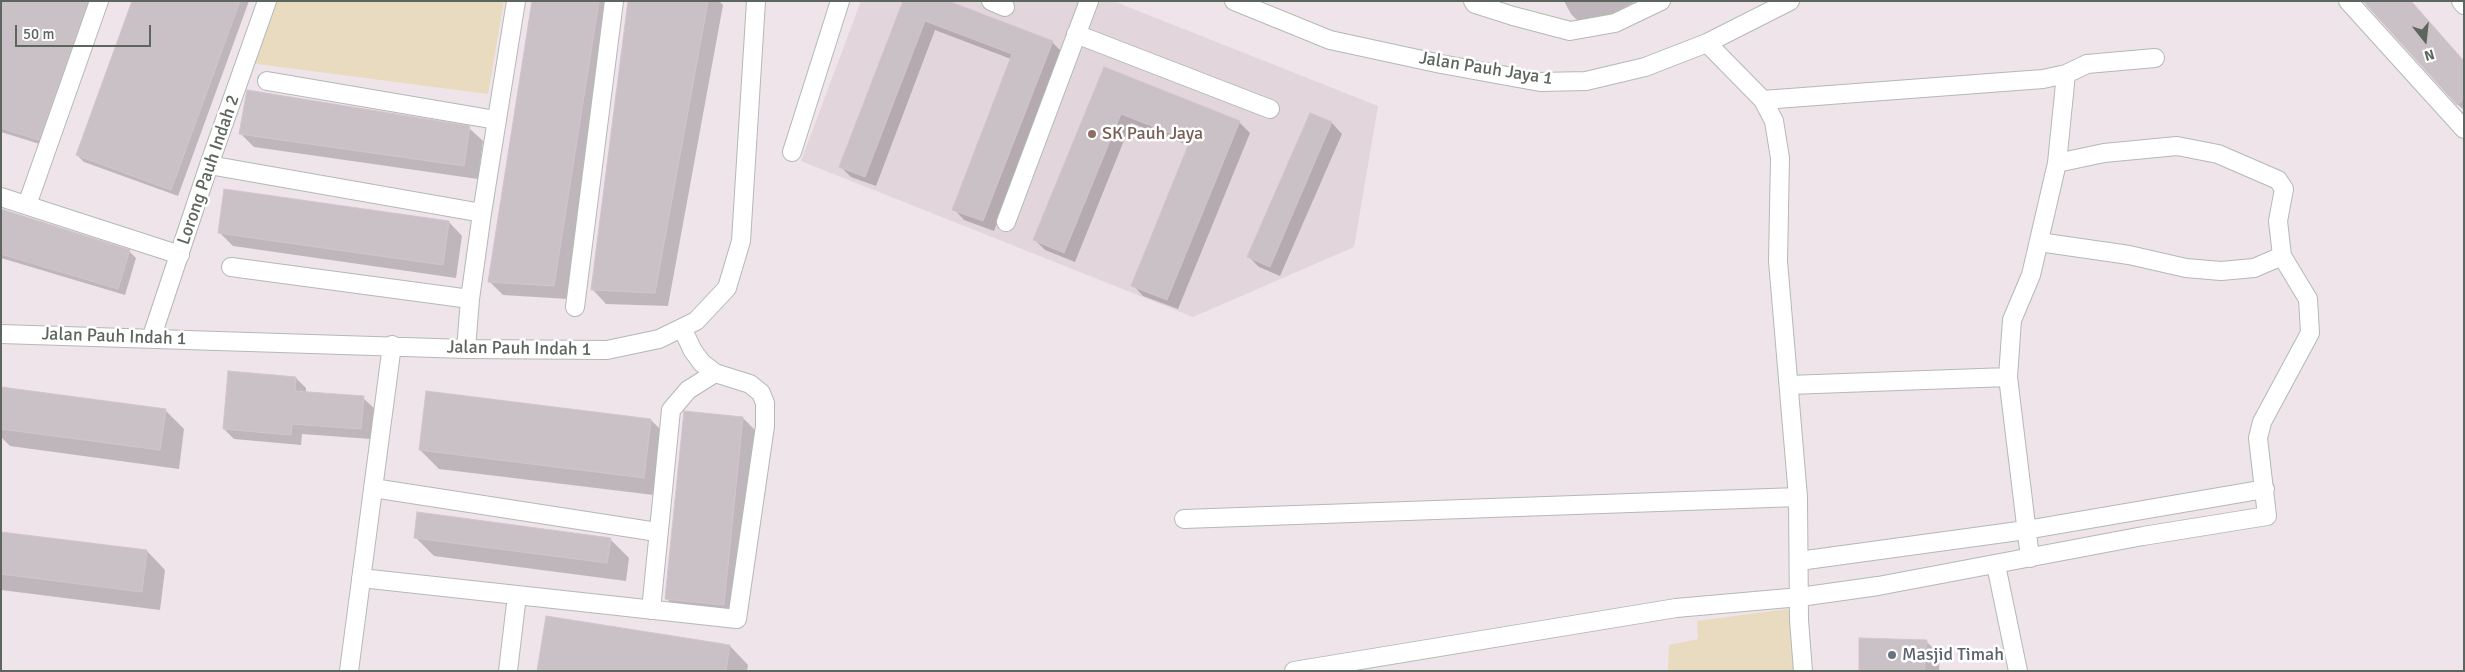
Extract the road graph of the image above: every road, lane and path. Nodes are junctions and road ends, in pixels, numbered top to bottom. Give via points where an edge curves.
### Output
1 (99, 1) edge
2 (267, 1) edge
3 (516, 1) edge
4 (614, 1) edge
5 (756, 1) edge
6 (840, 1) edge
7 (1089, 1) edge
8 (1234, 1) edge
9 (1473, 1) edge
10 (1662, 1) edge
11 (1790, 1) edge
12 (2348, 1) edge
13 (2461, 1) edge
14 (2464, 5) edge
15 (1076, 34) junction
16 (1707, 43) junction
17 (2155, 58) dead end
18 (2066, 74) junction
19 (267, 81) dead end
20 (1763, 100) junction
21 (1270, 109) dead end
22 (496, 120) junction
23 (2464, 129) edge
24 (792, 152) dead end
25 (2057, 163) junction
26 (209, 165) junction
27 (1, 197) edge
28 (28, 204) junction
29 (482, 213) junction
30 (1006, 222) dead end
31 (2039, 242) junction
32 (180, 255) junction
33 (2282, 256) junction
34 (231, 267) dead end
35 (470, 298) junction
36 (575, 307) dead end
37 (682, 328) junction
38 (1, 334) edge
39 (151, 339) junction
40 (392, 345) junction
41 (466, 348) junction
42 (716, 373) junction
43 (2008, 377) junction
44 (1788, 385) junction
45 (373, 488) junction
46 (2265, 489) junction
47 (1798, 497) junction
48 (1184, 519) dead end
49 (2026, 530) junction
50 (657, 532) junction
51 (2030, 558) junction
52 (1799, 561) junction
53 (1996, 564) junction
54 (361, 578) junction
55 (517, 595) junction
56 (1800, 597) junction
57 (651, 610) junction
58 (349, 671) edge
59 (508, 671) edge
60 (1294, 671) edge
61 (1803, 671) edge
62 (2018, 671) edge

1 - 28 street
2 - 26 street, Lorong Pauh Indah 2
3 - 22 street
4 - 36 street
5 - 37 street, Jalan Pauh Indah 1 via 741,241 727,288 696,322
6 - 24 street
7 - 15 street
8 - 16 street, Jalan Pauh Jaya 1 via 1330,40 1540,82 1586,81 1645,68
9 - 10 street via 1513,16 1570,31 1616,23
11 - 16 street, Jalan Pauh Jaya 1
12 - 23 street
13 - 14 street
15 - 21 street
15 - 30 street
16 - 20 street
17 - 18 street via 2087,64
18 - 20 street via 2043,79
18 - 25 street
19 - 22 street
20 - 44 street via 1774,121 1780,158 1778,261
22 - 29 street
25 - 31 street
25 - 33 street via 2104,153 2177,146 2218,154 2278,180 2284,189 2278,221
26 - 29 street
26 - 32 street, Lorong Pauh Indah 2
27 - 28 street
28 - 32 street
29 - 35 street
31 - 33 street via 2129,255 2186,268 2221,271 2254,268
31 - 43 street via 2031,275 2012,320
32 - 39 street, Lorong Pauh Indah 2
33 - 46 street via 2308,299 2310,333 2262,422 2258,438
34 - 35 street
35 - 41 street
37 - 41 street, Jalan Pauh Indah 1 via 659,339 607,350
37 - 42 street via 693,351
38 - 39 street, Jalan Pauh Indah 1
39 - 40 street, Jalan Pauh Indah 1
40 - 41 street, Jalan Pauh Indah 1
40 - 45 street
42 - 50 street via 688,390 671,410
42 - 57 street via 750,384 761,393 765,403 765,426 737,619
43 - 44 street
43 - 49 street
44 - 47 street
45 - 50 street
45 - 54 street
46 - 49 street
46 - 51 street via 2267,516
47 - 48 street
47 - 52 street
49 - 51 street
49 - 52 street
50 - 57 street
51 - 53 street
52 - 56 street
53 - 56 street
53 - 62 street
54 - 55 street
54 - 58 street
55 - 57 street
55 - 59 street
56 - 60 street via 1676,608
56 - 61 street

